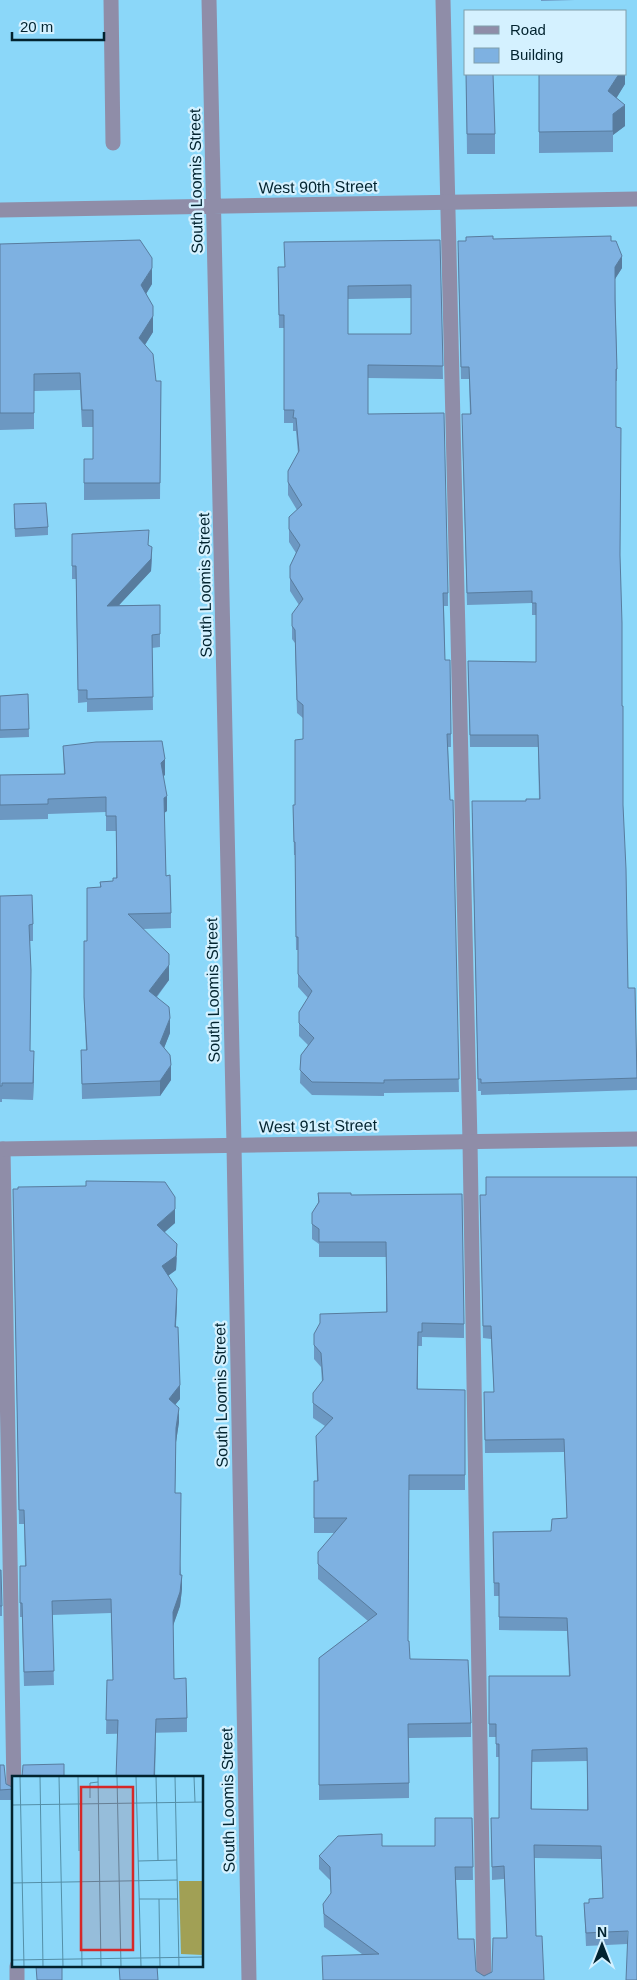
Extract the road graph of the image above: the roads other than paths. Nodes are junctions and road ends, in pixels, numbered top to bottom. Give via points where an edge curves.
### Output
1 (111, 0) edge
2 (209, 0) edge
3 (443, 0) edge
4 (113, 143) dead end
5 (637, 199) edge
6 (447, 202) junction
7 (214, 206) junction
8 (0, 210) edge
9 (637, 1138) edge
10 (470, 1142) junction
11 (234, 1145) junction
12 (1, 1149) edge
13 (14, 1776) edge
14 (249, 1980) edge
15 (484, 1980) edge

1 - 4 street
2 - 7 street, South Loomis Street
3 - 6 street
5 - 6 street, West 90th Street
6 - 7 street, West 90th Street
6 - 10 street
7 - 8 street, West 90th Street
7 - 11 street, South Loomis Street
9 - 10 street, West 91st Street
10 - 11 street, West 91st Street
10 - 15 street
11 - 12 street, West 91st Street
11 - 14 street, South Loomis Street
12 - 13 street

